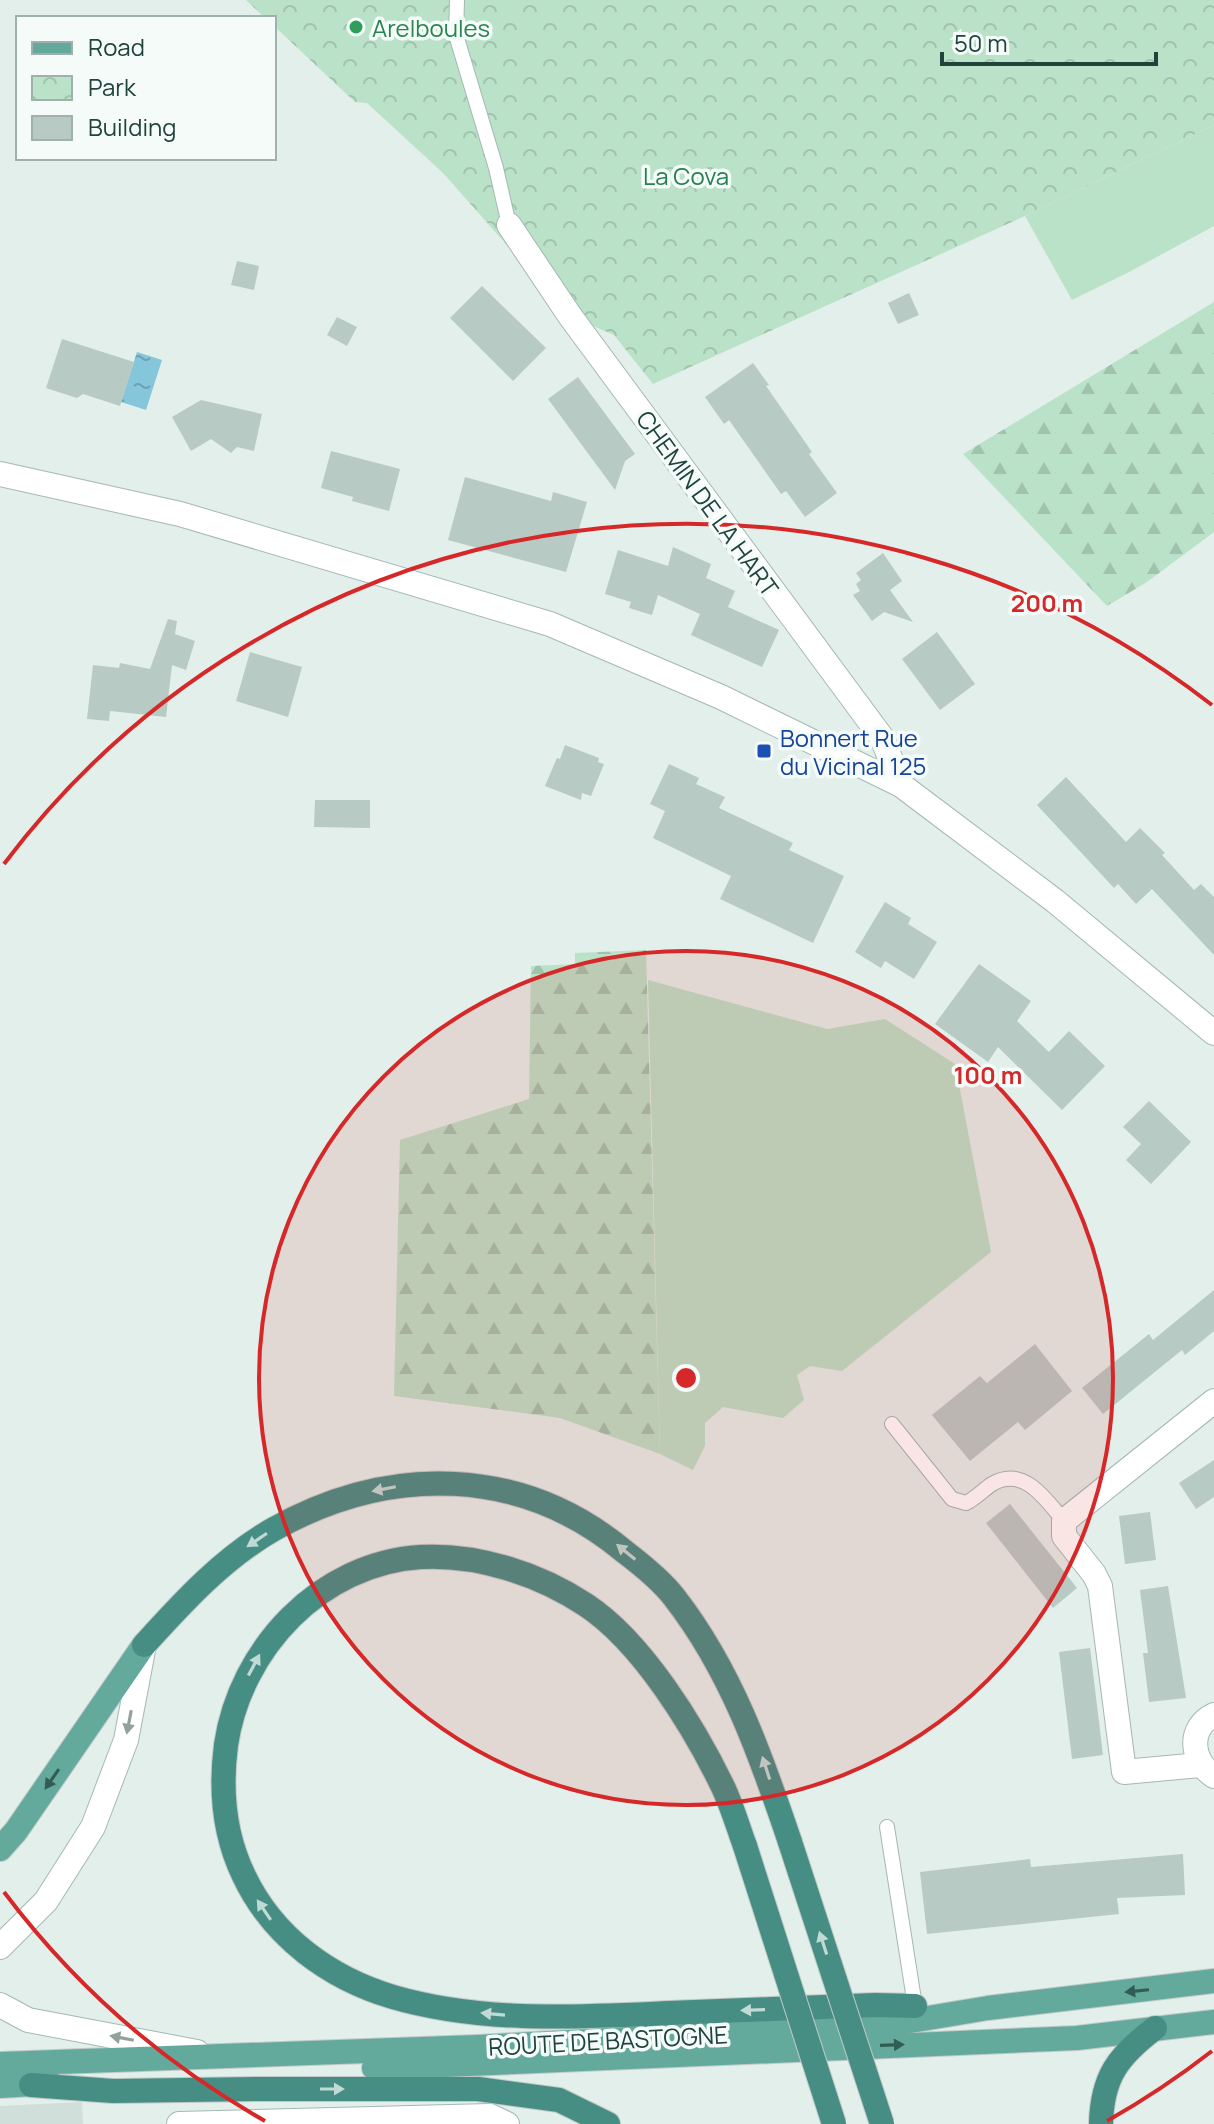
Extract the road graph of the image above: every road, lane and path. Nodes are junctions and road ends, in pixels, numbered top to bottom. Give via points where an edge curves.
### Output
1 (457, 0) edge
2 (509, 225) joint
3 (0, 474) edge
4 (901, 785) junction
5 (1214, 1033) edge
6 (1214, 1401) edge
7 (892, 1424) dead end
8 (1064, 1521) junction
9 (144, 1645) junction
10 (1214, 1715) edge
11 (1207, 1770) edge
12 (887, 1827) dead end
13 (0, 1849) edge
14 (0, 1947) edge
15 (1214, 1981) edge
16 (0, 2005) edge
17 (915, 2006) junction
18 (988, 2008) junction
19 (1214, 2022) edge
20 (1155, 2028) junction
21 (226, 2057) junction
22 (0, 2064) edge
23 (31, 2085) junction
24 (0, 2086) edge
25 (179, 2124) edge
26 (507, 2124) edge
27 (608, 2124) edge
28 (834, 2124) edge
29 (882, 2124) edge
30 (1101, 2124) edge

1 - 2 lane via 456,35
2 - 4 street, CHEMIN DE LA HART via 570,316 882,738
3 - 4 street via 180,514 550,624 721,697
4 - 5 street via 1055,901
6 - 8 street
7 - 8 lane via 952,1499 966,1503 992,1484 1022,1480
8 - 11 street via 1064,1536 1100,1586 1124,1772
9 -> 13 main road
9 -> 14 street via 126,1740 93,1827 46,1901
29 -> 9 highway, bridge via 761,1754 736,1697 673,1595 574,1515 495,1488 452,1483 380,1488 274,1529 227,1561
10 - 11 street via 1197,1732 1194,1748
12 - 17 lane
15 -> 18 main road, ROUTE DE BASTOGNE
21 -> 16 street via 28,2020
17 - 18 main road
17 -> 28 highway, bridge via 859,2006 593,2016 509,2015 393,1997 353,1981 290,1941 267,1917 233,1853 224,1815 223,1771 231,1716 254,1661 283,1623 317,1595 349,1575 420,1557 510,1569 588,1606 652,1672 694,1732 725,1790 745,1846
18 - 21 main road, ROUTE DE BASTOGNE via 880,2026
19 - 20 main road, ROUTE DE BASTOGNE
23 -> 20 main road, ROUTE DE BASTOGNE via 114,2076 1077,2038
20 - 30 highway via 1111,2070
21 - 22 main road, ROUTE DE BASTOGNE
23 - 24 main road, ROUTE DE BASTOGNE
23 -> 27 highway via 113,2091 478,2089 559,2100
25 - 26 street via 490,2116

